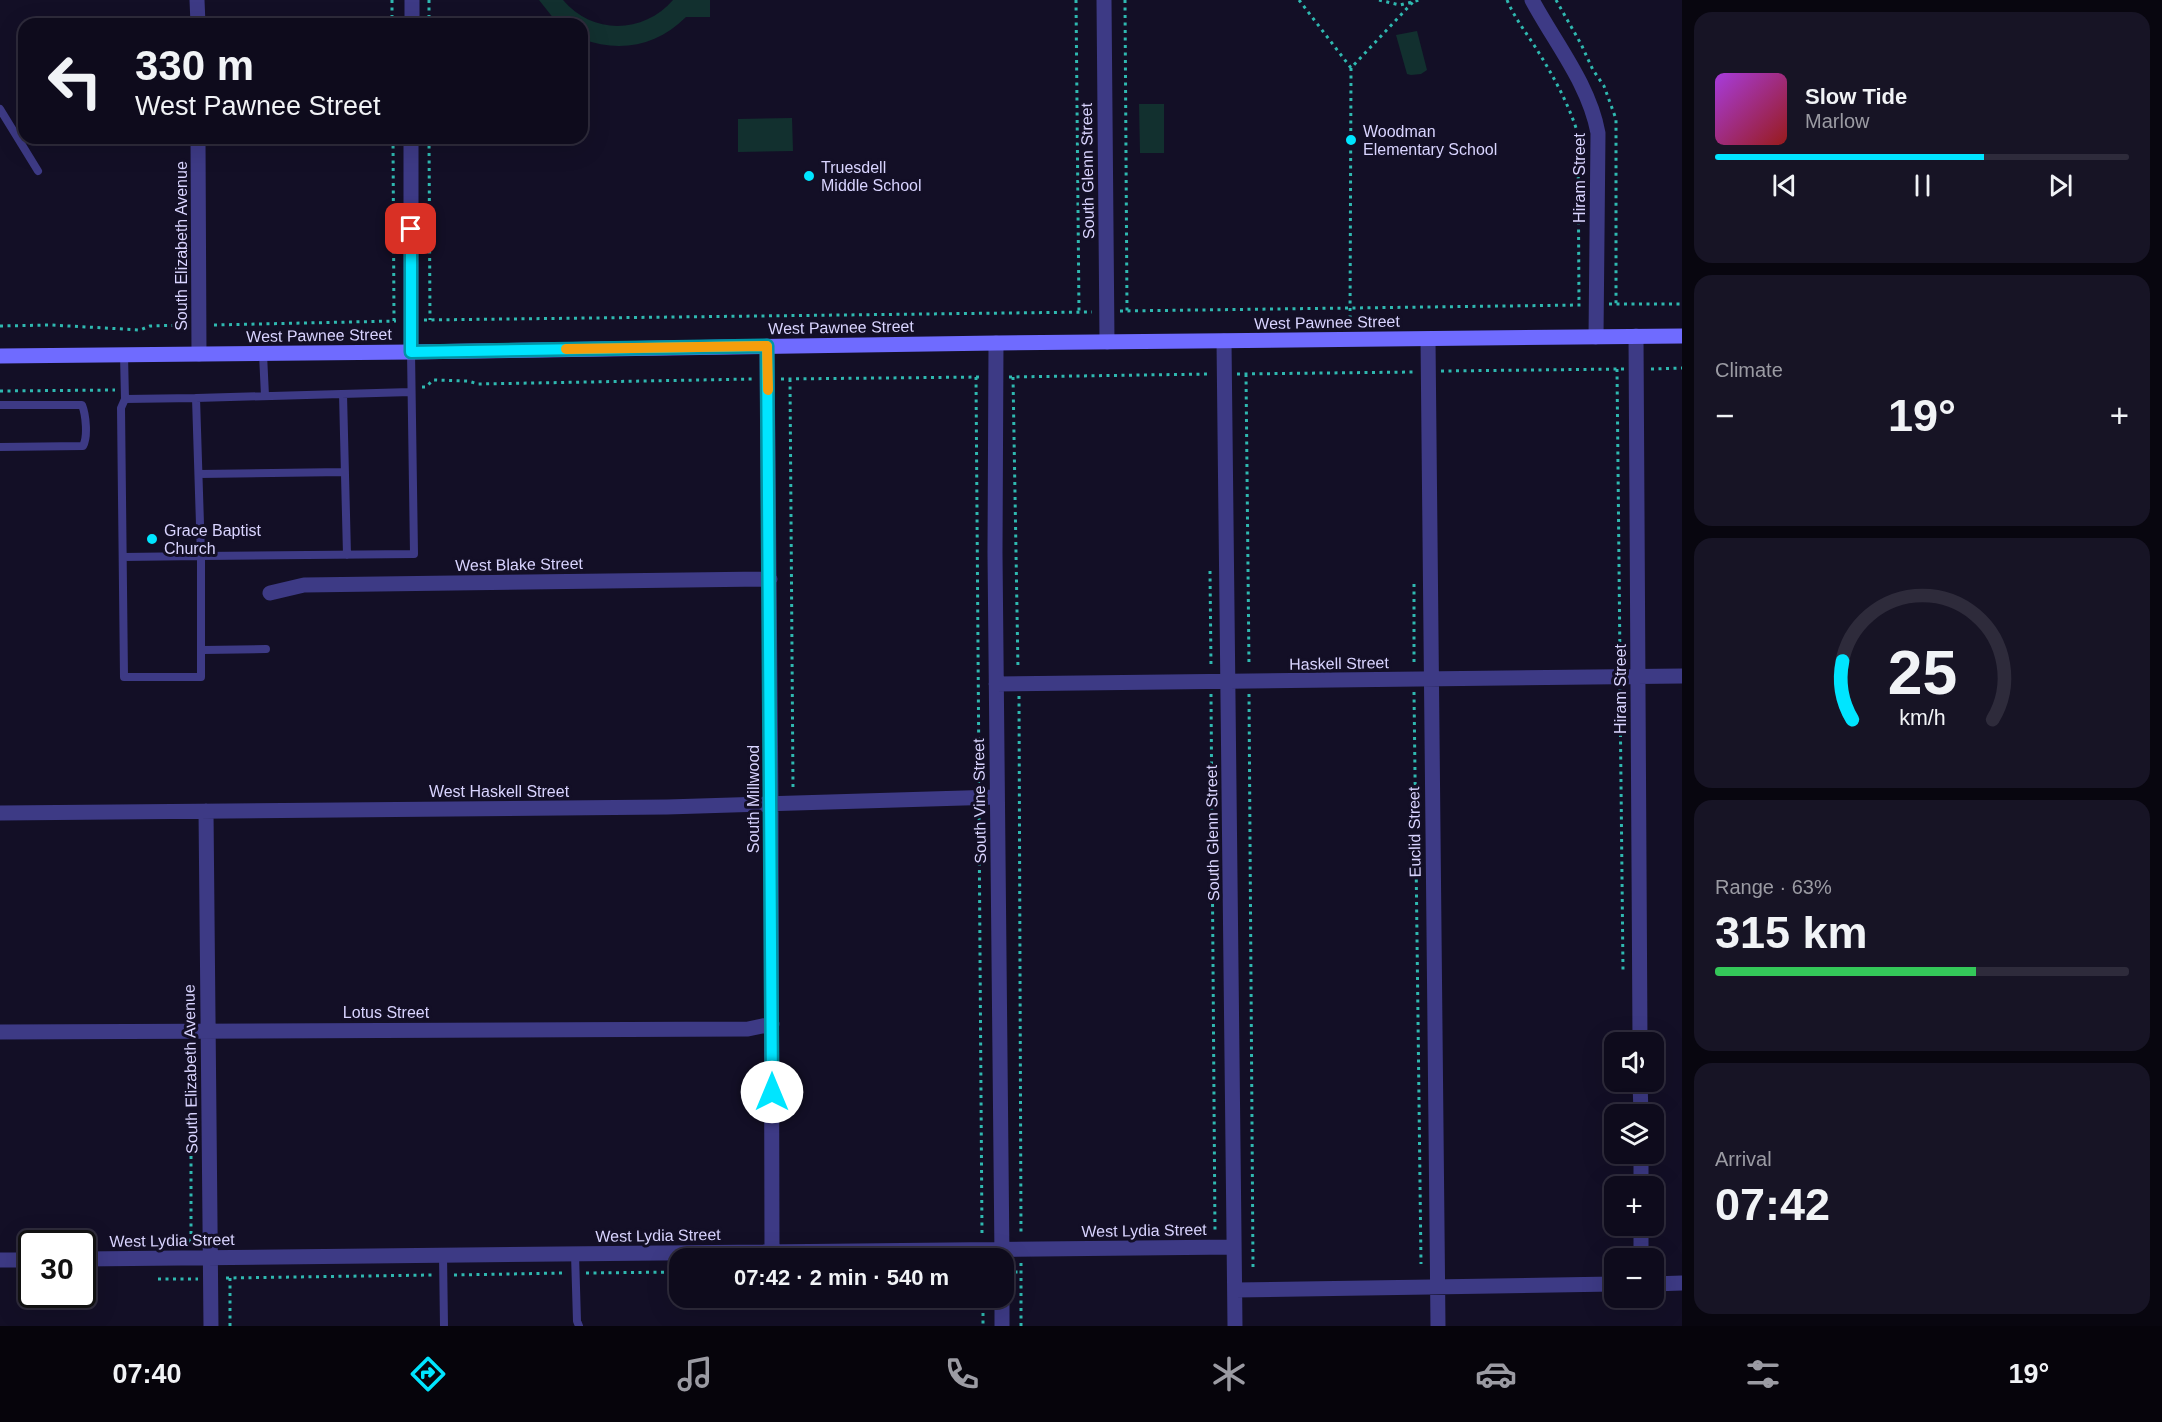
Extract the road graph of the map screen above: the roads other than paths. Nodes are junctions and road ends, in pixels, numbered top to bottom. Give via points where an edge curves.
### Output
1 (197, 0) edge
2 (412, 0) edge
3 (1104, 0) edge
4 (1532, 0) edge
5 (198, 18) edge
6 (412, 18) edge
7 (0, 109) edge
8 (18, 138) edge
9 (21, 144) edge
10 (198, 144) edge
11 (411, 144) edge
12 (38, 171) dead end
13 (1636, 336) junction
14 (1682, 336) edge
15 (1596, 337) junction
16 (1428, 339) junction
17 (1224, 340) junction
18 (996, 342) junction
19 (1107, 342) junction
20 (767, 346) junction
21 (411, 352) junction
22 (199, 354) junction
23 (263, 354) junction
24 (124, 355) junction
25 (0, 356) edge
26 (411, 390) junction
27 (125, 394) junction
28 (343, 394) junction
29 (265, 396) junction
30 (196, 398) junction
31 (0, 405) edge
32 (0, 447) edge
33 (345, 472) junction
34 (199, 474) junction
35 (347, 555) junction
36 (201, 556) junction
37 (123, 557) junction
38 (770, 579) junction
39 (270, 593) dead end
40 (266, 649) dead end
41 (202, 650) junction
42 (1682, 676) edge
43 (1638, 677) junction
44 (1430, 680) junction
45 (1228, 682) junction
46 (996, 684) junction
47 (998, 797) junction
48 (771, 804) junction
49 (206, 811) junction
50 (0, 813) edge
51 (772, 1024) junction
52 (207, 1030) junction
53 (0, 1032) edge
54 (1640, 1032) edge
55 (1234, 1246) junction
56 (772, 1248) edge
57 (1002, 1248) edge
58 (1014, 1251) edge
59 (669, 1253) edge
60 (575, 1254) junction
61 (443, 1256) junction
62 (210, 1258) junction
63 (96, 1259) edge
64 (0, 1260) edge
65 (18, 1260) edge
66 (1604, 1284) edge
67 (1664, 1284) edge
68 (1682, 1284) edge
69 (1437, 1287) junction
70 (1234, 1290) junction
71 (1002, 1308) edge
72 (211, 1326) edge
73 (444, 1326) edge
74 (579, 1326) edge
75 (1002, 1326) edge
76 (1235, 1326) edge
77 (1438, 1326) edge

1 - 5 street
2 - 6 street
3 - 19 street, South Glenn Street
4 - 15 street, Hiram Street via 1594,112 1598,133
7 - 8 lane
9 - 12 lane
10 - 22 street, South Elizabeth Avenue
11 - 21 street
13 - 14 main road, West Pawnee Street
13 - 15 main road, West Pawnee Street
13 - 43 street, Hiram Street
15 - 16 main road, West Pawnee Street
16 - 17 main road, West Pawnee Street
16 - 44 street, Euclid Street
17 - 19 main road, West Pawnee Street
17 - 45 street, South Glenn Street
18 - 19 main road, West Pawnee Street
18 - 20 main road, West Pawnee Street
18 - 46 street, South Vine Street
20 - 21 main road, West Pawnee Street
20 - 38 street, South Millwood
21 - 23 main road, West Pawnee Street
21 - 26 lane
22 - 23 main road, West Pawnee Street
22 - 24 main road, West Pawnee Street
23 - 29 lane
24 - 25 main road, West Pawnee Street
24 - 27 lane
26 - 28 lane
26 - 35 lane via 414,554
27 - 30 lane
27 - 37 lane via 121,408
28 - 29 lane
28 - 33 lane
29 - 30 lane
30 - 34 lane
31 - 32 lane via 82,405 86,440 83,446
33 - 34 lane
33 - 35 lane
34 - 36 lane
35 - 36 lane
36 - 37 lane
36 - 41 lane
37 - 41 lane via 124,676 201,677
38 - 39 street, West Blake Street via 304,585
38 - 48 street, South Millwood
40 - 41 lane
42 - 43 street, Haskell Street
43 - 44 street, Haskell Street
43 - 54 street, Hiram Street
44 - 45 street, Haskell Street
44 - 69 street, Euclid Street
45 - 46 street, Haskell Street
45 - 55 street, South Glenn Street
46 - 47 street, South Vine Street
47 - 48 street, West Haskell Street
47 - 57 street, South Vine Street
48 - 49 street, West Haskell Street
48 - 51 street, South Millwood
49 - 50 street, West Haskell Street
49 - 52 street, South Elizabeth Avenue
51 - 52 street, Lotus Street via 748,1029
51 - 56 street, South Millwood
52 - 53 street, Lotus Street
52 - 62 street, South Elizabeth Avenue
55 - 58 street, West Lydia Street
55 - 70 street, South Glenn Street
59 - 60 street, West Lydia Street
60 - 61 street, West Lydia Street
60 - 74 lane
61 - 62 street, West Lydia Street
61 - 73 lane
62 - 63 street, West Lydia Street
62 - 72 street, South Elizabeth Avenue
64 - 65 street
66 - 69 street
67 - 68 street
69 - 70 street
69 - 77 street, Euclid Street
70 - 76 street, South Glenn Street
71 - 75 street

